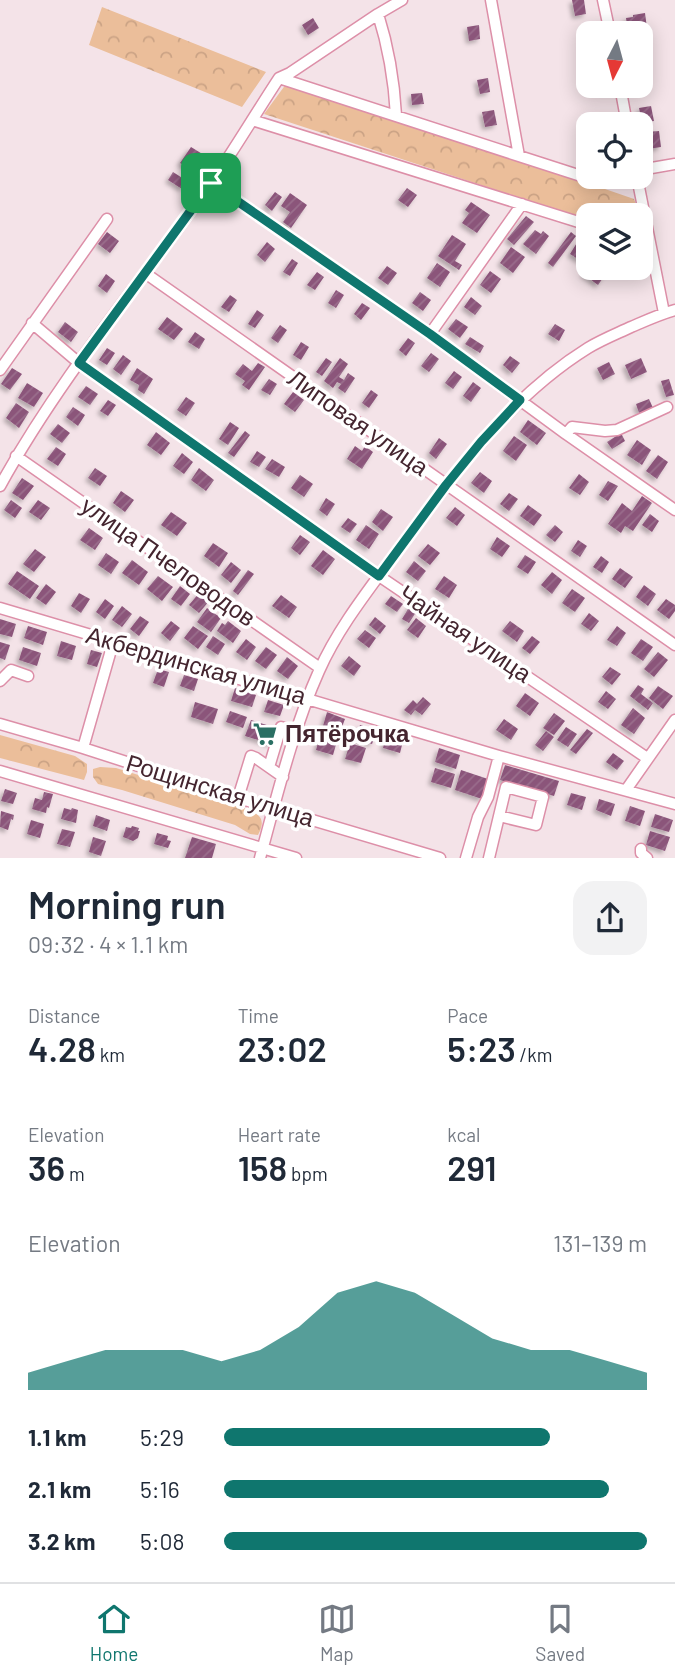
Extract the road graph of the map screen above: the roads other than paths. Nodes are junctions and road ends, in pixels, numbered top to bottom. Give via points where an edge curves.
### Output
1 (402, 0) edge
2 (491, 0) edge
3 (603, 0) edge
4 (378, 14) junction
5 (607, 21) edge
6 (279, 78) junction
7 (396, 116) junction
8 (252, 120) junction
9 (519, 156) junction
10 (675, 164) edge
11 (653, 168) edge
12 (576, 174) edge
13 (211, 183) junction
14 (522, 204) junction
15 (107, 219) dead end
16 (576, 221) edge
17 (653, 262) edge
18 (145, 273) junction
19 (670, 311) edge
20 (32, 324) junction
21 (430, 334) junction
22 (79, 363) junction
23 (0, 370) edge
24 (520, 400) junction
25 (667, 407) dead end
26 (566, 434) junction
27 (16, 456) junction
28 (446, 485) junction
29 (0, 486) edge
30 (675, 510) edge
31 (379, 576) junction
32 (0, 608) edge
33 (113, 643) junction
34 (675, 645) edge
35 (320, 668) junction
36 (28, 676) dead end
37 (0, 681) edge
38 (307, 699) junction
39 (675, 720) edge
40 (0, 724) edge
41 (297, 731) junction
42 (83, 748) junction
43 (499, 756) junction
44 (647, 758) junction
45 (269, 767) junction
46 (0, 771) edge
47 (283, 777) junction
48 (626, 790) junction
49 (238, 798) junction
50 (675, 804) edge
51 (273, 808) junction
52 (499, 816) junction
53 (261, 853) edge
54 (296, 858) edge
55 (440, 858) edge
56 (466, 858) edge
57 (489, 858) edge

1 - 4 street
2 - 9 street
3 - 5 street
4 - 6 street
4 - 7 street via 394,79
6 - 7 street
6 - 8 street
7 - 9 street
8 - 13 street
8 - 14 street
9 - 12 street
10 - 11 street
13 - 18 street
13 - 21 street
14 - 16 street
14 - 21 street
15 - 20 street
17 - 19 street
18 - 22 street
18 - 28 street, Липовая улица
19 - 24 street via 590,347
20 - 22 street, Чайная улица
20 - 23 street
21 - 24 street
22 - 27 street
22 - 31 street, Чайная улица
24 - 26 street
24 - 28 street
25 - 26 street via 618,430 572,427
26 - 30 street
27 - 29 street
27 - 35 street, улица Пчеловодов
28 - 31 street
28 - 34 street, Липовая улица
31 - 35 street
31 - 44 street, Чайная улица
32 - 33 street, Акбердинская улица
33 - 38 street, Акбердинская улица
33 - 42 street
35 - 38 street
36 - 37 street via 11,670
38 - 41 street
38 - 43 street, Акбердинская улица
39 - 44 street
40 - 42 street, Рощинская улица
41 - 45 street via 281,727
41 - 47 street
42 - 49 street, Рощинская улица
43 - 48 street, Акбердинская улица
43 - 56 street
44 - 48 street
45 - 47 street
45 - 49 street via 251,756
46 - 53 street
47 - 51 street
48 - 50 street, Акбердинская улица
49 - 51 street, Рощинская улица
51 - 53 street
51 - 55 street, Рощинская улица
52 - 52 street via 506,787 543,797 536,825
52 - 57 street
53 - 54 street

